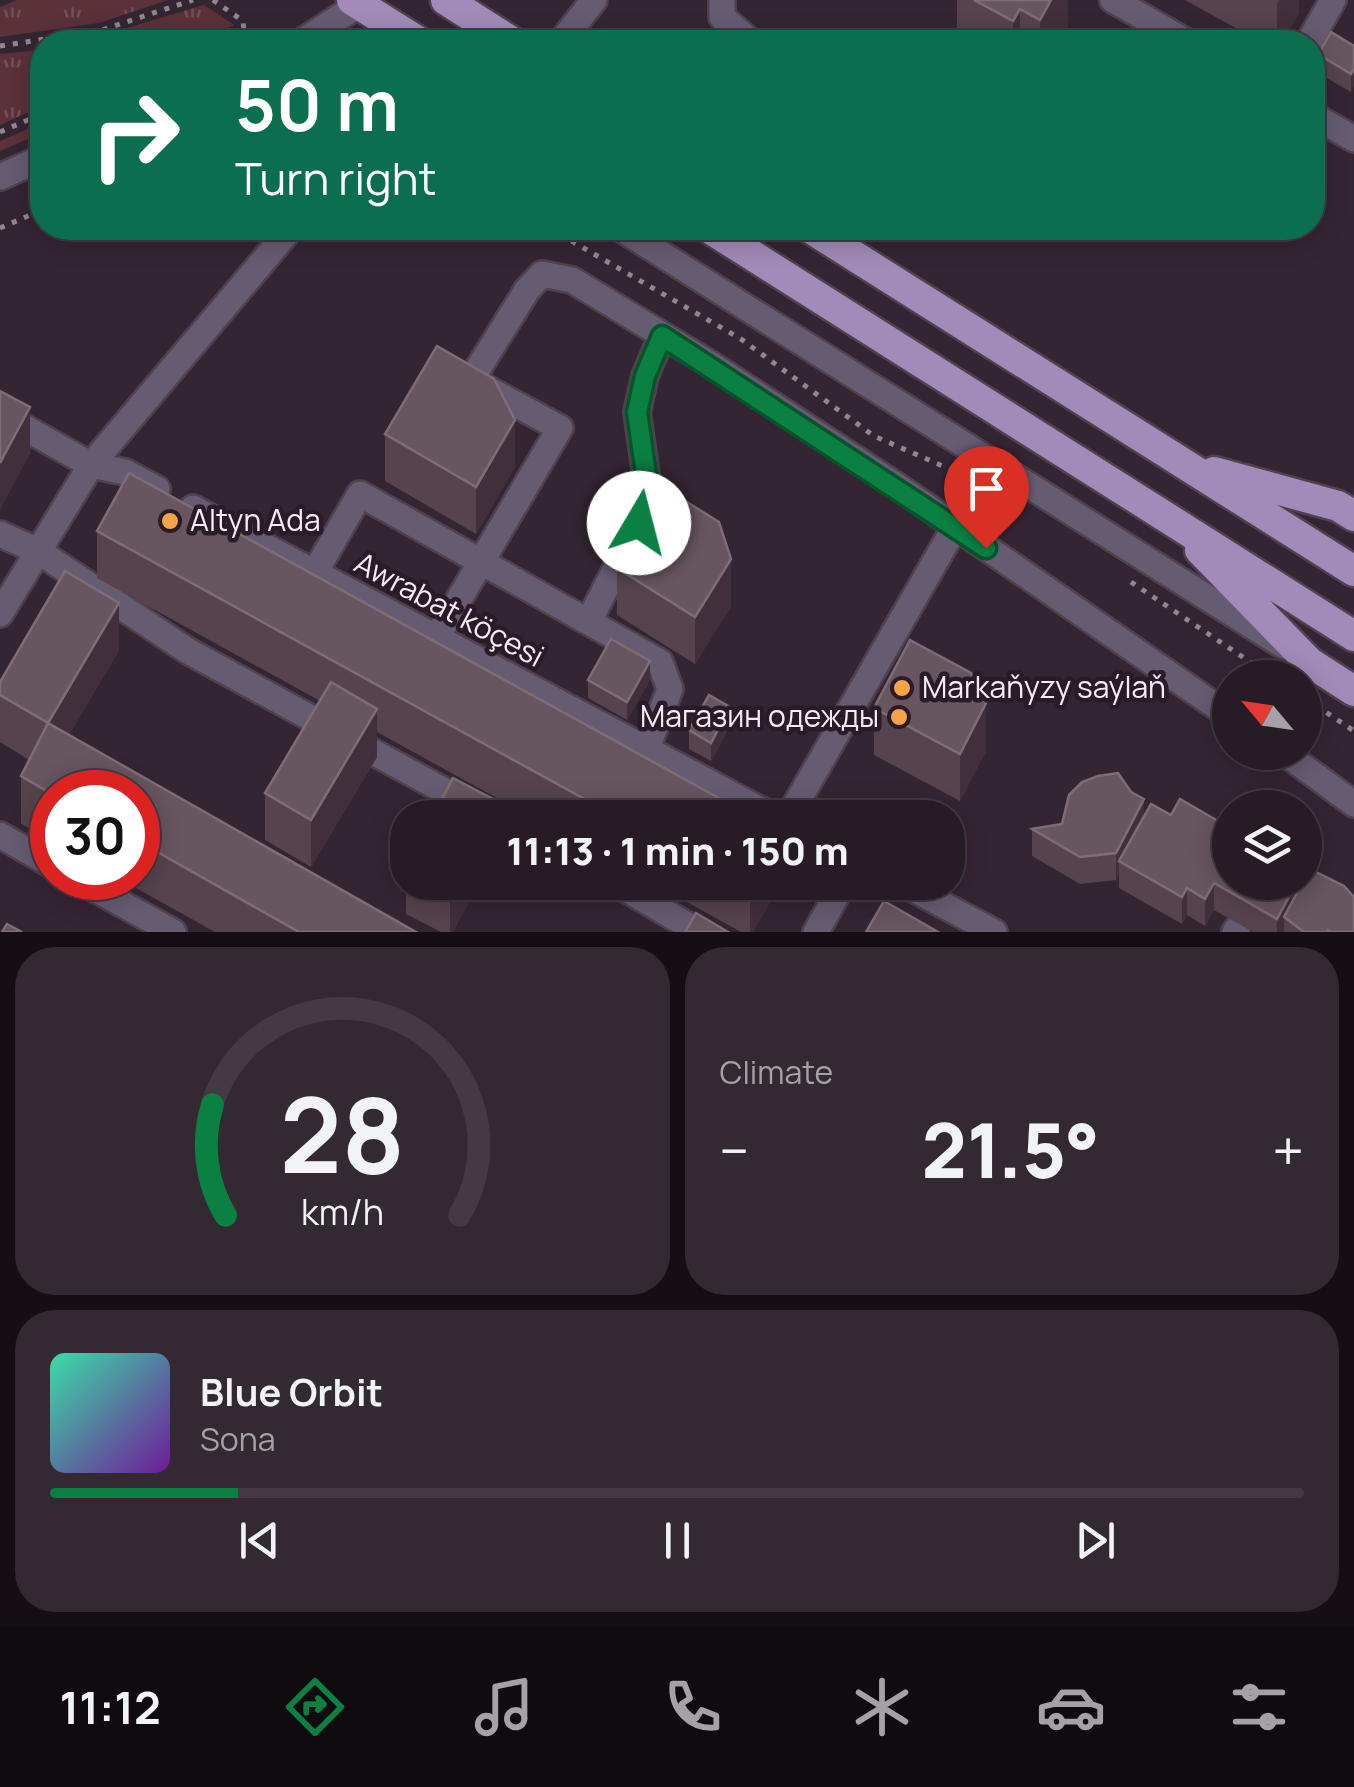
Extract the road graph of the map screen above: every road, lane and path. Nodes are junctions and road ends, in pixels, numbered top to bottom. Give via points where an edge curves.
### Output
1 (194, 0) edge
2 (213, 0) edge
3 (446, 0) edge
4 (594, 0) edge
5 (722, 0) edge
6 (1112, 0) edge
7 (1333, 0) edge
8 (356, 2) edge
9 (241, 29) edge
10 (102, 30) edge
11 (324, 30) edge
12 (400, 30) edge
13 (493, 30) edge
14 (570, 30) edge
15 (737, 30) edge
16 (1166, 30) edge
17 (1316, 30) edge
18 (30, 41) edge
19 (0, 46) edge
20 (30, 119) edge
21 (1325, 122) edge
22 (0, 132) edge
23 (1354, 139) edge
24 (30, 163) edge
25 (0, 176) edge
26 (30, 215) edge
27 (0, 228) edge
28 (281, 240) edge
29 (570, 240) edge
30 (661, 240) edge
31 (728, 240) edge
32 (829, 240) edge
33 (662, 336) junction
34 (0, 414) edge
35 (1185, 464) junction
36 (91, 465) junction
37 (968, 477) dead end
38 (1159, 508) junction
39 (1354, 516) edge
40 (955, 526) junction
41 (0, 534) edge
42 (38, 551) junction
43 (484, 561) junction
44 (1354, 571) edge
45 (314, 574) junction
46 (1126, 579) dead end
47 (0, 614) edge
48 (588, 621) junction
49 (1354, 636) edge
50 (435, 640) junction
51 (1247, 660) edge
52 (1306, 660) edge
53 (1307, 660) edge
54 (1322, 671) edge
55 (1354, 692) edge
56 (1212, 704) edge
57 (1322, 709) edge
58 (1354, 731) edge
59 (646, 750) junction
60 (1308, 770) edge
61 (461, 800) edge
62 (742, 800) edge
63 (798, 800) edge
64 (1354, 804) edge
65 (0, 836) edge
66 (30, 853) edge
67 (115, 900) edge
68 (645, 900) edge
69 (834, 900) edge
70 (934, 900) edge
71 (173, 932) edge
72 (700, 932) edge
73 (816, 932) edge
74 (994, 932) edge

1 - 10 path
2 - 9 path via 244,21
3 - 13 main road
4 - 14 street
5 - 15 street via 722,17
6 - 16 street
7 - 17 street
8 - 11 street
8 - 12 main road
18 - 19 path
20 - 22 path
21 - 23 street
24 - 25 street
26 - 27 path
28 - 36 street
29 - 37 path via 741,340 874,436
30 - 52 street
31 - 38 main road
32 - 35 main road
33 - 40 street
33 - 43 street via 561,275 542,274 527,290 471,380 560,428
33 - 48 street via 637,412 647,482 639,523
34 - 36 street, Awrabat köçesi
35 - 39 main road
35 - 44 main road
36 - 42 street
36 - 45 street, Awrabat köçesi via 125,472
38 - 49 main road
38 - 53 main road
40 - 56 street
40 - 63 street
41 - 42 street
42 - 47 street
42 - 61 street via 188,651
43 - 45 street via 360,494
43 - 48 street
43 - 50 street
45 - 50 street, Awrabat köçesi
46 - 51 path
48 - 59 street via 666,670 667,702
50 - 59 street, Awrabat köçesi
54 - 55 main road
57 - 58 path
59 - 62 street, Awrabat köçesi
60 - 64 street
65 - 66 street
67 - 71 street
68 - 72 street
69 - 73 street
70 - 74 street

